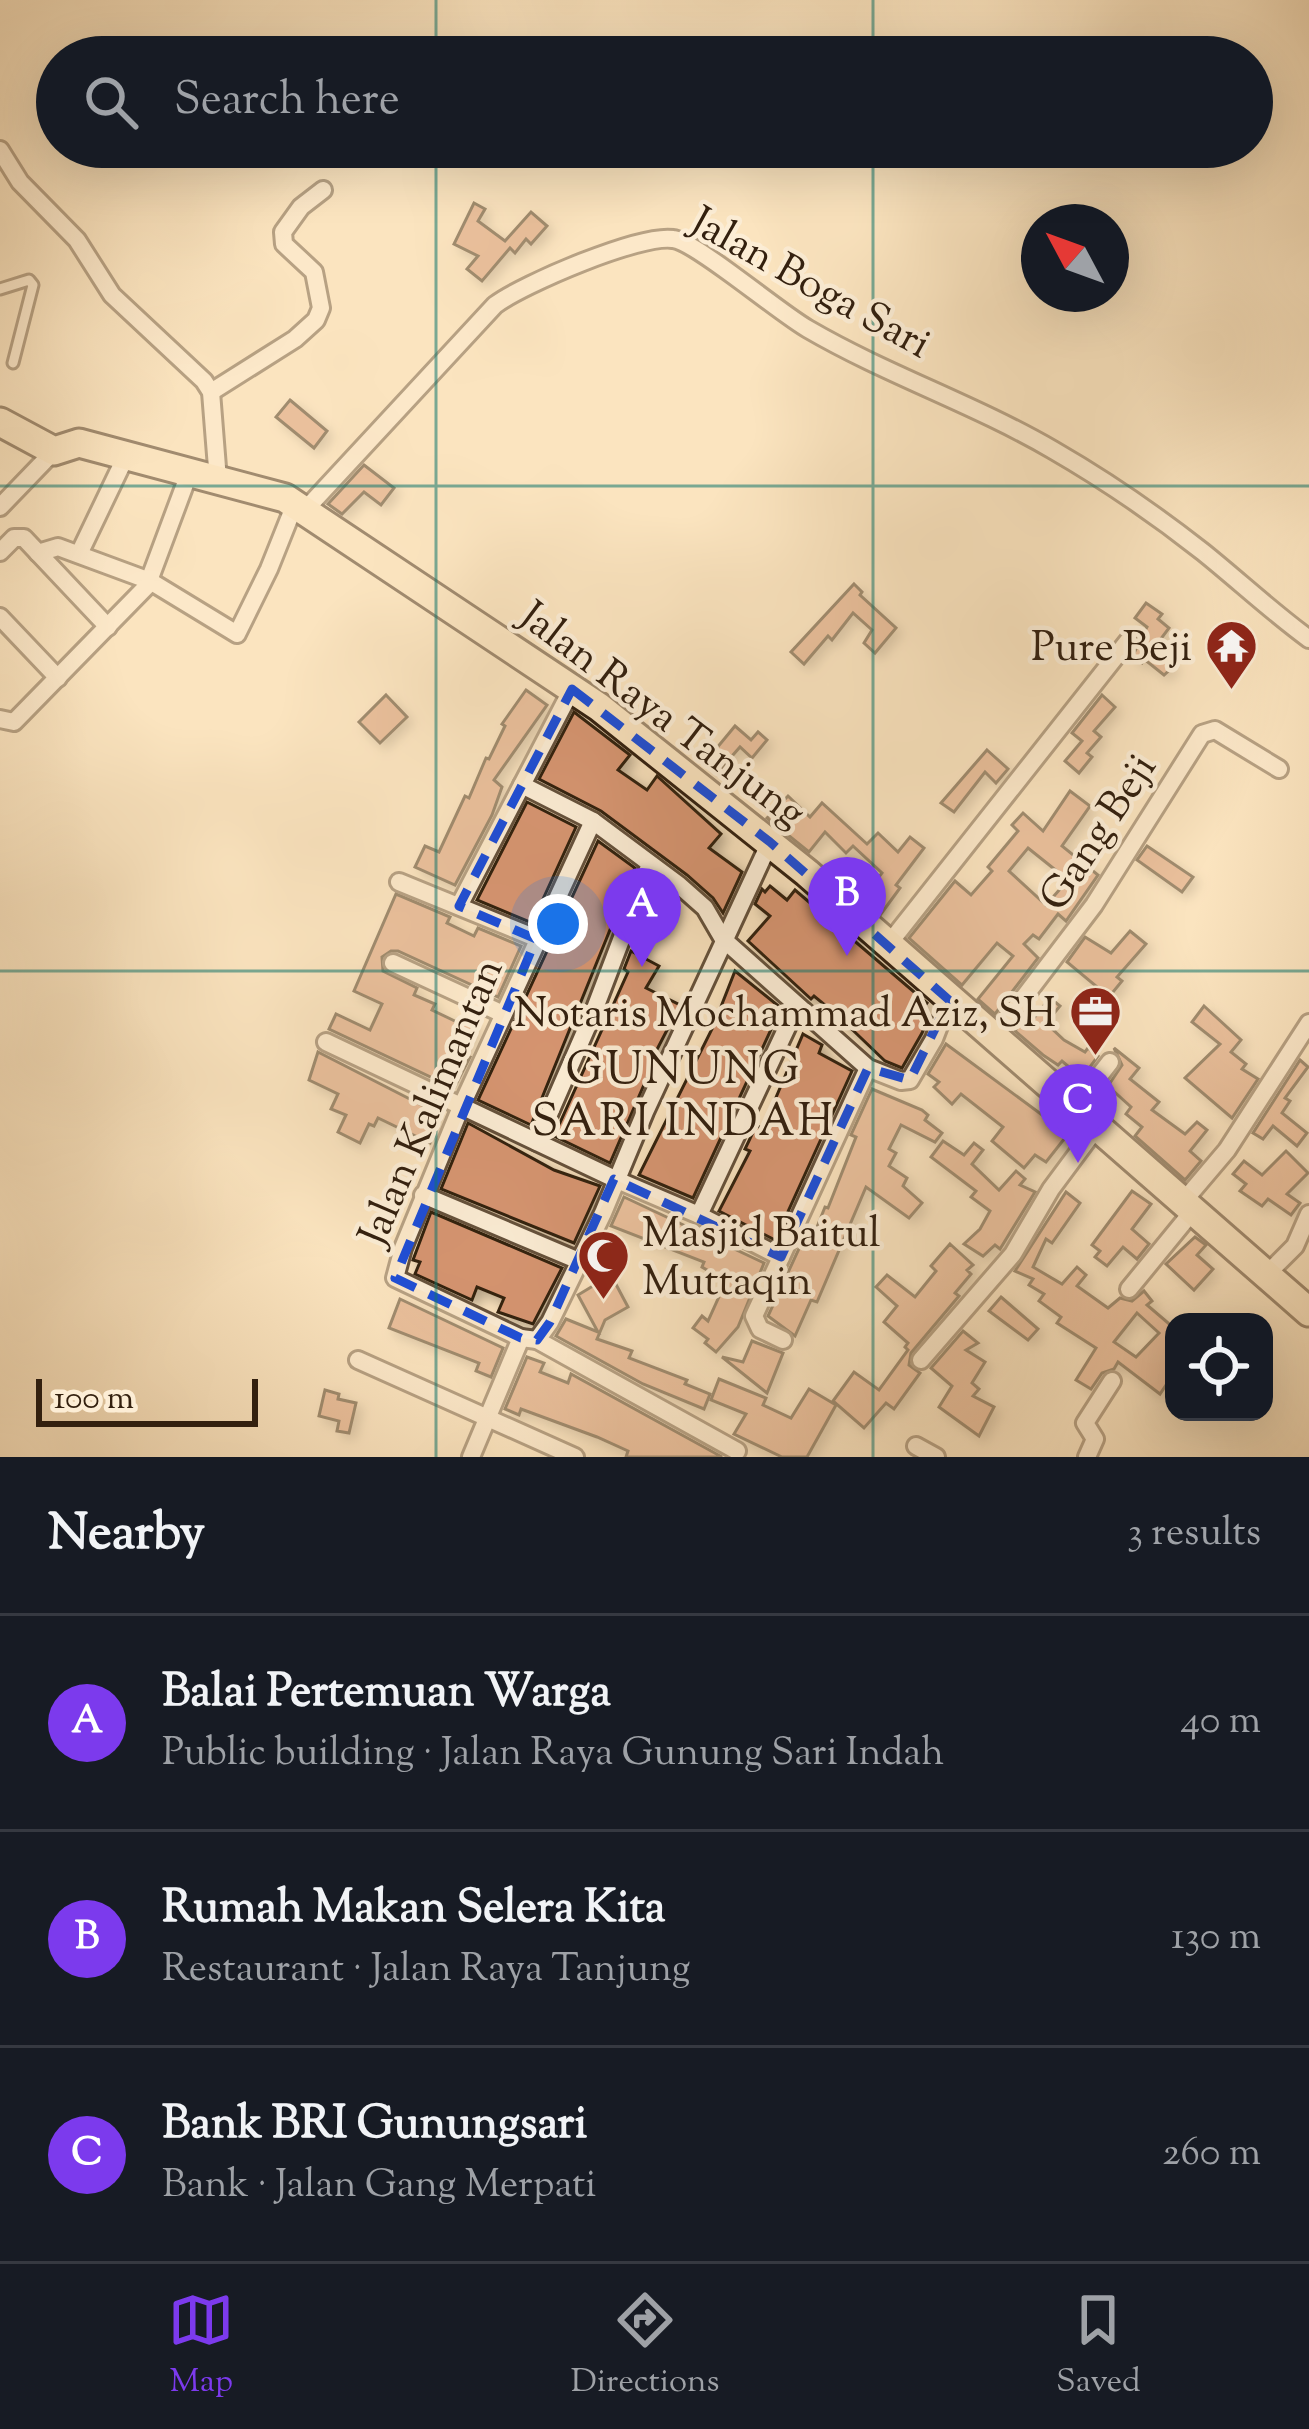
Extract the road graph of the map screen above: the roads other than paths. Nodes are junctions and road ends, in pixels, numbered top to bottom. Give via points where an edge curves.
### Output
1 (0, 150) edge
2 (322, 190) dead end
3 (0, 289) edge
4 (13, 363) dead end
5 (211, 392) junction
6 (0, 422) edge
7 (54, 451) junction
8 (126, 456) junction
9 (190, 471) junction
10 (218, 480) junction
11 (300, 506) junction
12 (0, 507) edge
13 (0, 552) edge
14 (38, 553) junction
15 (79, 554) junction
16 (150, 581) junction
17 (0, 617) edge
18 (108, 627) junction
19 (1309, 639) edge
20 (1128, 641) dead end
21 (58, 678) junction
22 (572, 689) junction
23 (0, 718) edge
24 (1279, 769) dead end
25 (522, 784) junction
26 (593, 821) junction
27 (770, 842) junction
28 (650, 864) junction
29 (399, 882) dead end
30 (459, 906) junction
31 (536, 938) junction
32 (723, 939) junction
33 (887, 946) junction
34 (393, 962) dead end
35 (949, 1000) junction
36 (797, 1006) junction
37 (503, 1014) junction
38 (1309, 1023) edge
39 (993, 1038) junction
40 (326, 1042) dead end
41 (1110, 1061) dead end
42 (868, 1068) junction
43 (461, 1107) junction
44 (1074, 1108) junction
45 (1097, 1127) junction
46 (537, 1142) junction
47 (617, 1180) junction
48 (424, 1196) junction
49 (1187, 1208) junction
50 (1309, 1214) edge
51 (699, 1215) junction
52 (781, 1257) junction
53 (579, 1261) junction
54 (1266, 1275) junction
55 (1129, 1289) dead end
56 (1309, 1312) edge
57 (529, 1339) junction
58 (784, 1340) dead end
59 (358, 1360) dead end
60 (921, 1360) dead end
61 (1112, 1381) dead end
62 (486, 1418) junction
63 (916, 1446) dead end
64 (737, 1451) dead end
65 (471, 1457) edge
66 (575, 1457) edge
67 (936, 1457) edge
68 (1087, 1457) edge

1 - 5 street via 112,295
2 - 5 street via 283,232 290,253 314,272 316,320
3 - 4 lane via 34,285
5 - 10 street
6 - 7 main road, Jalan Raya Tanjung
7 - 8 main road, Jalan Raya Tanjung via 79,443
7 - 12 street
8 - 9 main road, Jalan Raya Tanjung
8 - 15 street
9 - 10 main road, Jalan Raya Tanjung
9 - 16 street
10 - 11 main road, Jalan Raya Tanjung
11 - 16 street via 236,634
11 - 19 street, Jalan Boga Sari via 495,305 535,281 673,238 806,328 1094,474
11 - 22 main road, Jalan Raya Tanjung
13 - 14 street via 19,537
14 - 15 street via 54,546
14 - 18 street
15 - 16 street
16 - 18 street
17 - 21 street
18 - 21 street
20 - 33 street
21 - 23 street via 14,722
22 - 25 street
22 - 27 main road, Jalan Raya Tanjung
24 - 39 street, Gang Beji via 1215,730 1202,734 1094,905
25 - 26 street
25 - 30 street
26 - 28 street
26 - 31 street, Jalan Kalimantan
27 - 32 street
27 - 33 main road, Jalan Raya Tanjung
28 - 32 street via 705,908
28 - 46 street
29 - 30 street
30 - 31 street
31 - 37 street, Jalan Kalimantan
32 - 36 street
32 - 47 street
33 - 35 main road, Jalan Raya Tanjung
34 - 37 street
35 - 39 main road, Jalan Raya Tanjung
35 - 42 street via 913,1078
36 - 42 street
36 - 51 street
37 - 43 street, Jalan Kalimantan
38 - 49 street
39 - 44 main road, Jalan Raya Tanjung
40 - 43 street
41 - 44 street
42 - 52 street
43 - 46 street
43 - 48 street, Jalan Kalimantan
44 - 45 main road, Jalan Raya Tanjung
45 - 49 main road, Jalan Raya Tanjung
45 - 60 street via 1013,1254
46 - 47 street
47 - 51 street
47 - 53 street
48 - 53 street
48 - 57 street, Jalan Kalimantan via 395,1278
49 - 54 main road, Jalan Raya Tanjung
49 - 55 street
50 - 54 street via 1296,1244
51 - 52 street
52 - 58 street via 754,1319
53 - 57 street via 550,1322
54 - 56 main road, Jalan Raya Tanjung
57 - 62 street
57 - 64 street
59 - 62 street
61 - 68 street via 1085,1423 1095,1439
62 - 65 street
62 - 66 street
63 - 67 street

